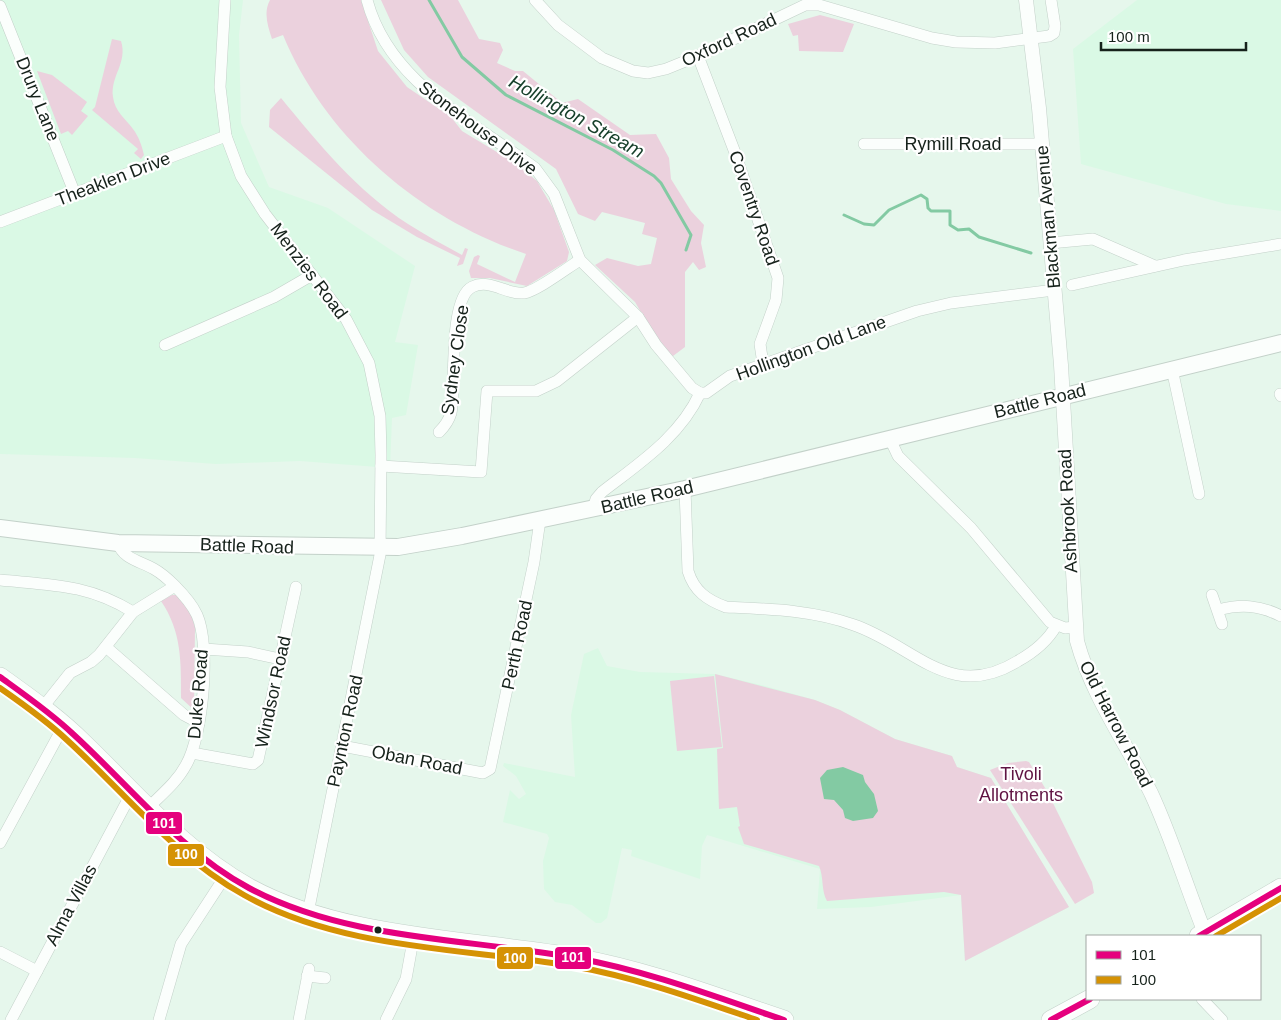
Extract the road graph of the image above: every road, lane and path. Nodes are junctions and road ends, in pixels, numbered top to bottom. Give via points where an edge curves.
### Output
1 (225, 0) edge
2 (368, 0) edge
3 (1026, 0) edge
4 (1051, 0) edge
5 (540, 2) edge
6 (814, 2) edge
7 (795, 4) edge
8 (0, 6) edge
9 (1031, 39) junction
10 (698, 56) junction
11 (226, 136) junction
12 (864, 144) dead end
13 (1042, 144) junction
14 (75, 194) junction
15 (0, 222) edge
16 (1050, 243) junction
17 (1281, 244) edge
18 (580, 260) junction
19 (1155, 266) junction
20 (312, 275) junction
21 (1072, 285) dead end
22 (1054, 290) junction
23 (638, 317) junction
24 (1281, 343) edge
25 (165, 345) dead end
26 (764, 364) junction
27 (1172, 369) junction
28 (700, 393) junction
29 (1062, 395) junction
30 (439, 432) dead end
31 (890, 439) junction
32 (381, 466) junction
33 (685, 489) junction
34 (1198, 494) dead end
35 (593, 509) junction
36 (540, 520) junction
37 (0, 528) edge
38 (118, 543) junction
39 (381, 548) junction
40 (0, 580) edge
41 (175, 586) junction
42 (296, 587) dead end
43 (1212, 595) dead end
44 (1218, 610) junction
45 (134, 612) junction
46 (1281, 616) edge
47 (1222, 624) dead end
48 (1056, 626) junction
49 (1076, 627) junction
50 (106, 647) junction
51 (204, 649) junction
52 (280, 659) junction
53 (0, 677) edge
54 (44, 707) junction
55 (199, 723) junction
56 (64, 724) junction
57 (342, 746) junction
58 (192, 753) junction
59 (490, 770) joint
60 (132, 792) junction
61 (148, 808) junction
62 (0, 843) edge
63 (226, 875) junction
64 (1281, 888) edge
65 (308, 913) junction
66 (414, 934) junction
67 (1202, 934) edge
68 (0, 952) edge
69 (36, 971) junction
70 (326, 978) dead end
71 (1088, 1000) edge
72 (1203, 1000) edge
73 (11, 1020) edge
74 (159, 1020) edge
75 (299, 1020) edge
76 (386, 1020) edge
77 (784, 1020) edge
78 (1051, 1020) edge
79 (1222, 1020) edge

1 - 11 street, Menzies Road via 220,87
2 - 18 street, Stonehouse Drive via 387,46 414,80 462,119 535,168 545,179 560,207
3 - 9 street, Blackman Avenue
4 - 9 street via 1054,33
5 - 10 street, Oxford Road via 558,25 581,44 609,62 633,71 648,73 666,69
6 - 7 street, Oxford Road
6 - 9 street, Oxford Road via 932,38 988,43
7 - 10 street, Oxford Road
8 - 14 street, Drury Lane
9 - 13 street, Blackman Avenue
10 - 26 street, Coventry Road via 778,278 776,300 760,344
11 - 14 street, Theaklen Drive
11 - 20 street, Menzies Road via 241,176 265,214
12 - 13 street, Rymill Road
13 - 16 street, Blackman Avenue
14 - 15 street, Theaklen Drive
16 - 19 street via 1093,239
16 - 22 street, Blackman Avenue
17 - 19 street
18 - 23 street, Stonehouse Drive
18 - 30 street, Sydney Close via 532,291 522,293 486,284 468,290 460,304 451,414
19 - 21 street
20 - 25 street via 274,297
20 - 32 street, Menzies Road via 346,319 369,363 380,416
22 - 26 street, Hollington Old Lane via 951,303 917,311
22 - 29 street, Blackman Avenue
23 - 28 street, Stonehouse Drive via 656,345 692,388
23 - 32 street via 557,381 536,391 487,391 481,472
24 - 27 main road, Battle Road
26 - 28 street, Hollington Old Lane via 730,376 706,393
27 - 29 main road, Battle Road
27 - 34 street
28 - 35 street via 665,442 602,492
29 - 31 main road, Battle Road
29 - 49 street, Ashbrook Road
31 - 33 main road, Battle Road
31 - 48 street via 898,456 971,528
32 - 39 street, Menzies Road
33 - 35 main road, Battle Road
33 - 48 street via 688,571 692,583 700,594 726,607 824,616 878,634 945,672 965,676 985,676 1003,670 1042,644
35 - 36 main road, Battle Road
36 - 39 main road, Battle Road
36 - 59 street, Perth Road
37 - 38 main road, Battle Road
38 - 39 main road, Battle Road
38 - 41 street, Duke Road via 125,556 155,569
39 - 57 street, Paynton Road
40 - 45 street via 84,589
41 - 45 street
41 - 51 street, Duke Road via 197,615
42 - 52 street, Windsor Road
43 - 44 street
44 - 46 street via 1257,606
44 - 47 street
45 - 50 street
48 - 49 street
49 - 67 street, Old Harrow Road via 1083,664 1152,796
50 - 54 street via 91,662 70,673
50 - 55 street via 184,715
51 - 52 street via 248,652
51 - 55 street, Duke Road
52 - 58 street, Windsor Road via 258,760 254,764
53 - 54 highway
54 - 56 highway
55 - 58 street, Duke Road
56 - 60 highway
56 - 62 street
57 - 59 street, Oban Road via 483,773
57 - 65 street, Paynton Road
58 - 61 street, Duke Road via 174,783
60 - 61 highway
60 - 69 street, Alma Villas
61 - 63 highway
63 - 65 highway
63 - 74 street via 181,944
64 - 67 highway
65 - 66 highway via 330,920
66 - 76 street via 406,979
66 - 77 highway via 608,964 679,983
68 - 69 street
69 - 73 street, Alma Villas
70 - 75 street via 308,972
71 - 78 highway
72 - 79 street

